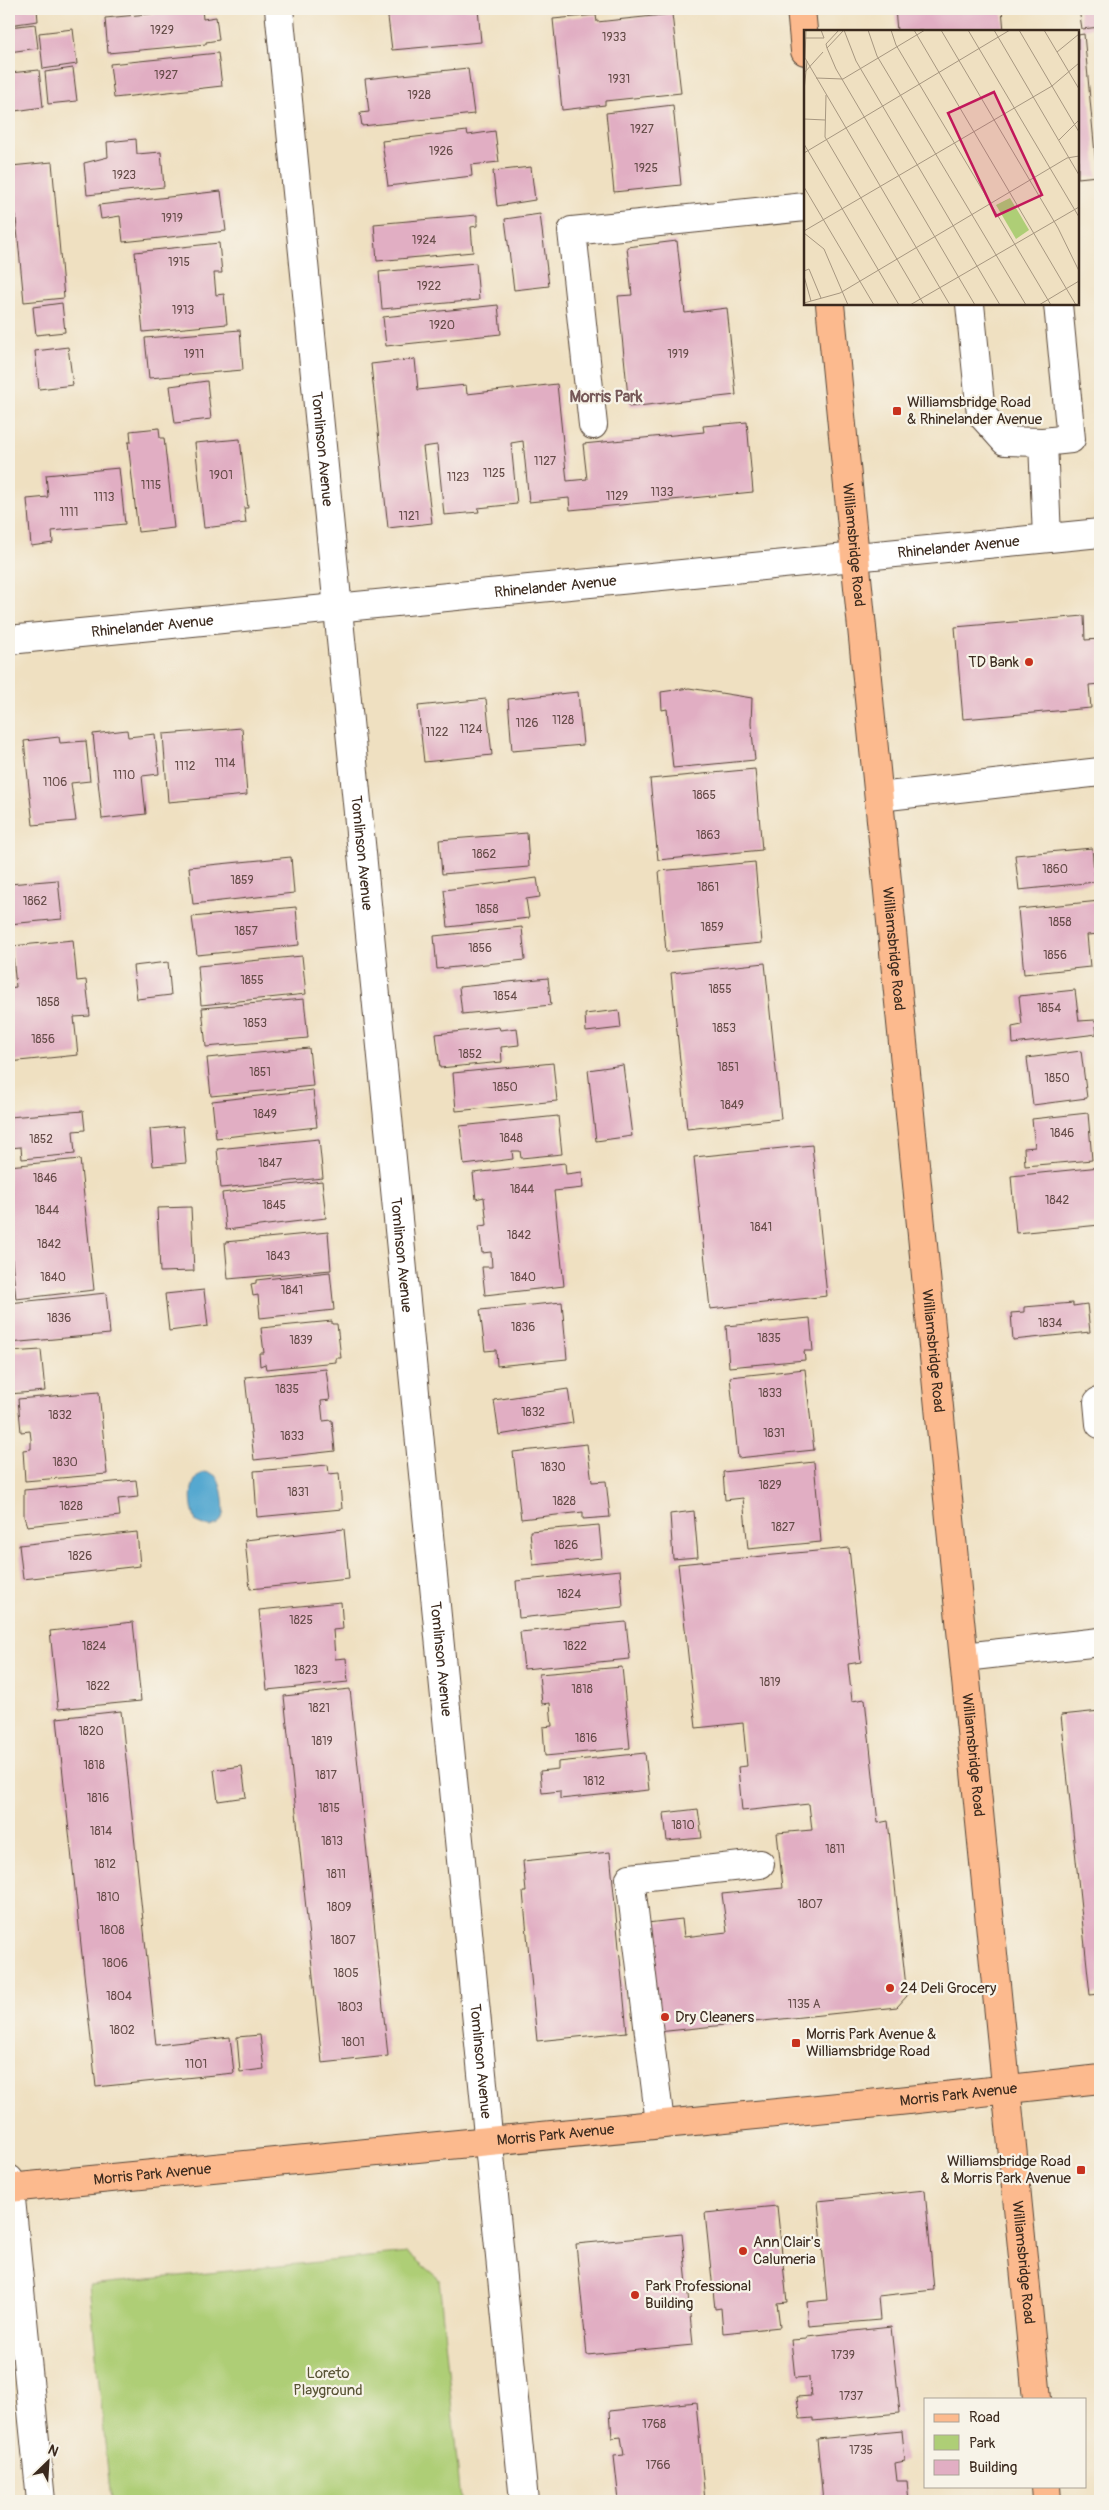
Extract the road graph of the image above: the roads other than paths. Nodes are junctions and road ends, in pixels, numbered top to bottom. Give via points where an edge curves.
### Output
1 (279, 9) edge
2 (801, 9) edge
3 (804, 40) edge
4 (804, 207) edge
5 (830, 305) edge
6 (970, 305) edge
7 (1058, 305) edge
8 (593, 425) dead end
9 (1043, 442) junction
10 (1100, 533) edge
11 (1047, 538) junction
12 (855, 555) junction
13 (339, 608) junction
14 (9, 640) edge
15 (1100, 772) edge
16 (879, 797) junction
17 (1100, 1402) edge
18 (1100, 1424) edge
19 (1100, 1642) edge
20 (964, 1657) junction
21 (760, 1864) dead end
22 (1100, 2079) edge
23 (1007, 2088) junction
24 (660, 2123) junction
25 (489, 2140) junction
26 (9, 2185) edge
27 (1037, 2398) edge
28 (1046, 2488) edge
29 (41, 2501) edge
30 (524, 2501) edge
31 (1047, 2501) edge

1 - 13 street, Tomlinson Avenue
2 - 3 main road
4 - 8 street via 572,231
5 - 12 main road, Williamsbridge Road
6 - 9 street via 981,414 1005,440
7 - 9 street via 1071,439
9 - 11 street
10 - 11 street, Rhinelander Avenue
11 - 12 street, Rhinelander Avenue
12 - 13 street, Rhinelander Avenue
12 - 16 main road, Williamsbridge Road
13 - 14 street, Rhinelander Avenue
13 - 25 street, Tomlinson Avenue
15 - 16 street
16 - 20 main road, Williamsbridge Road
17 - 18 street
19 - 20 street
20 - 23 main road, Williamsbridge Road
21 - 24 street via 630,1878
22 - 23 main road, Morris Park Avenue
23 - 24 main road, Morris Park Avenue
23 - 27 main road, Williamsbridge Road
24 - 25 main road, Morris Park Avenue
25 - 26 main road, Morris Park Avenue
25 - 30 street, Tomlinson Avenue
26 - 29 street
28 - 31 main road

